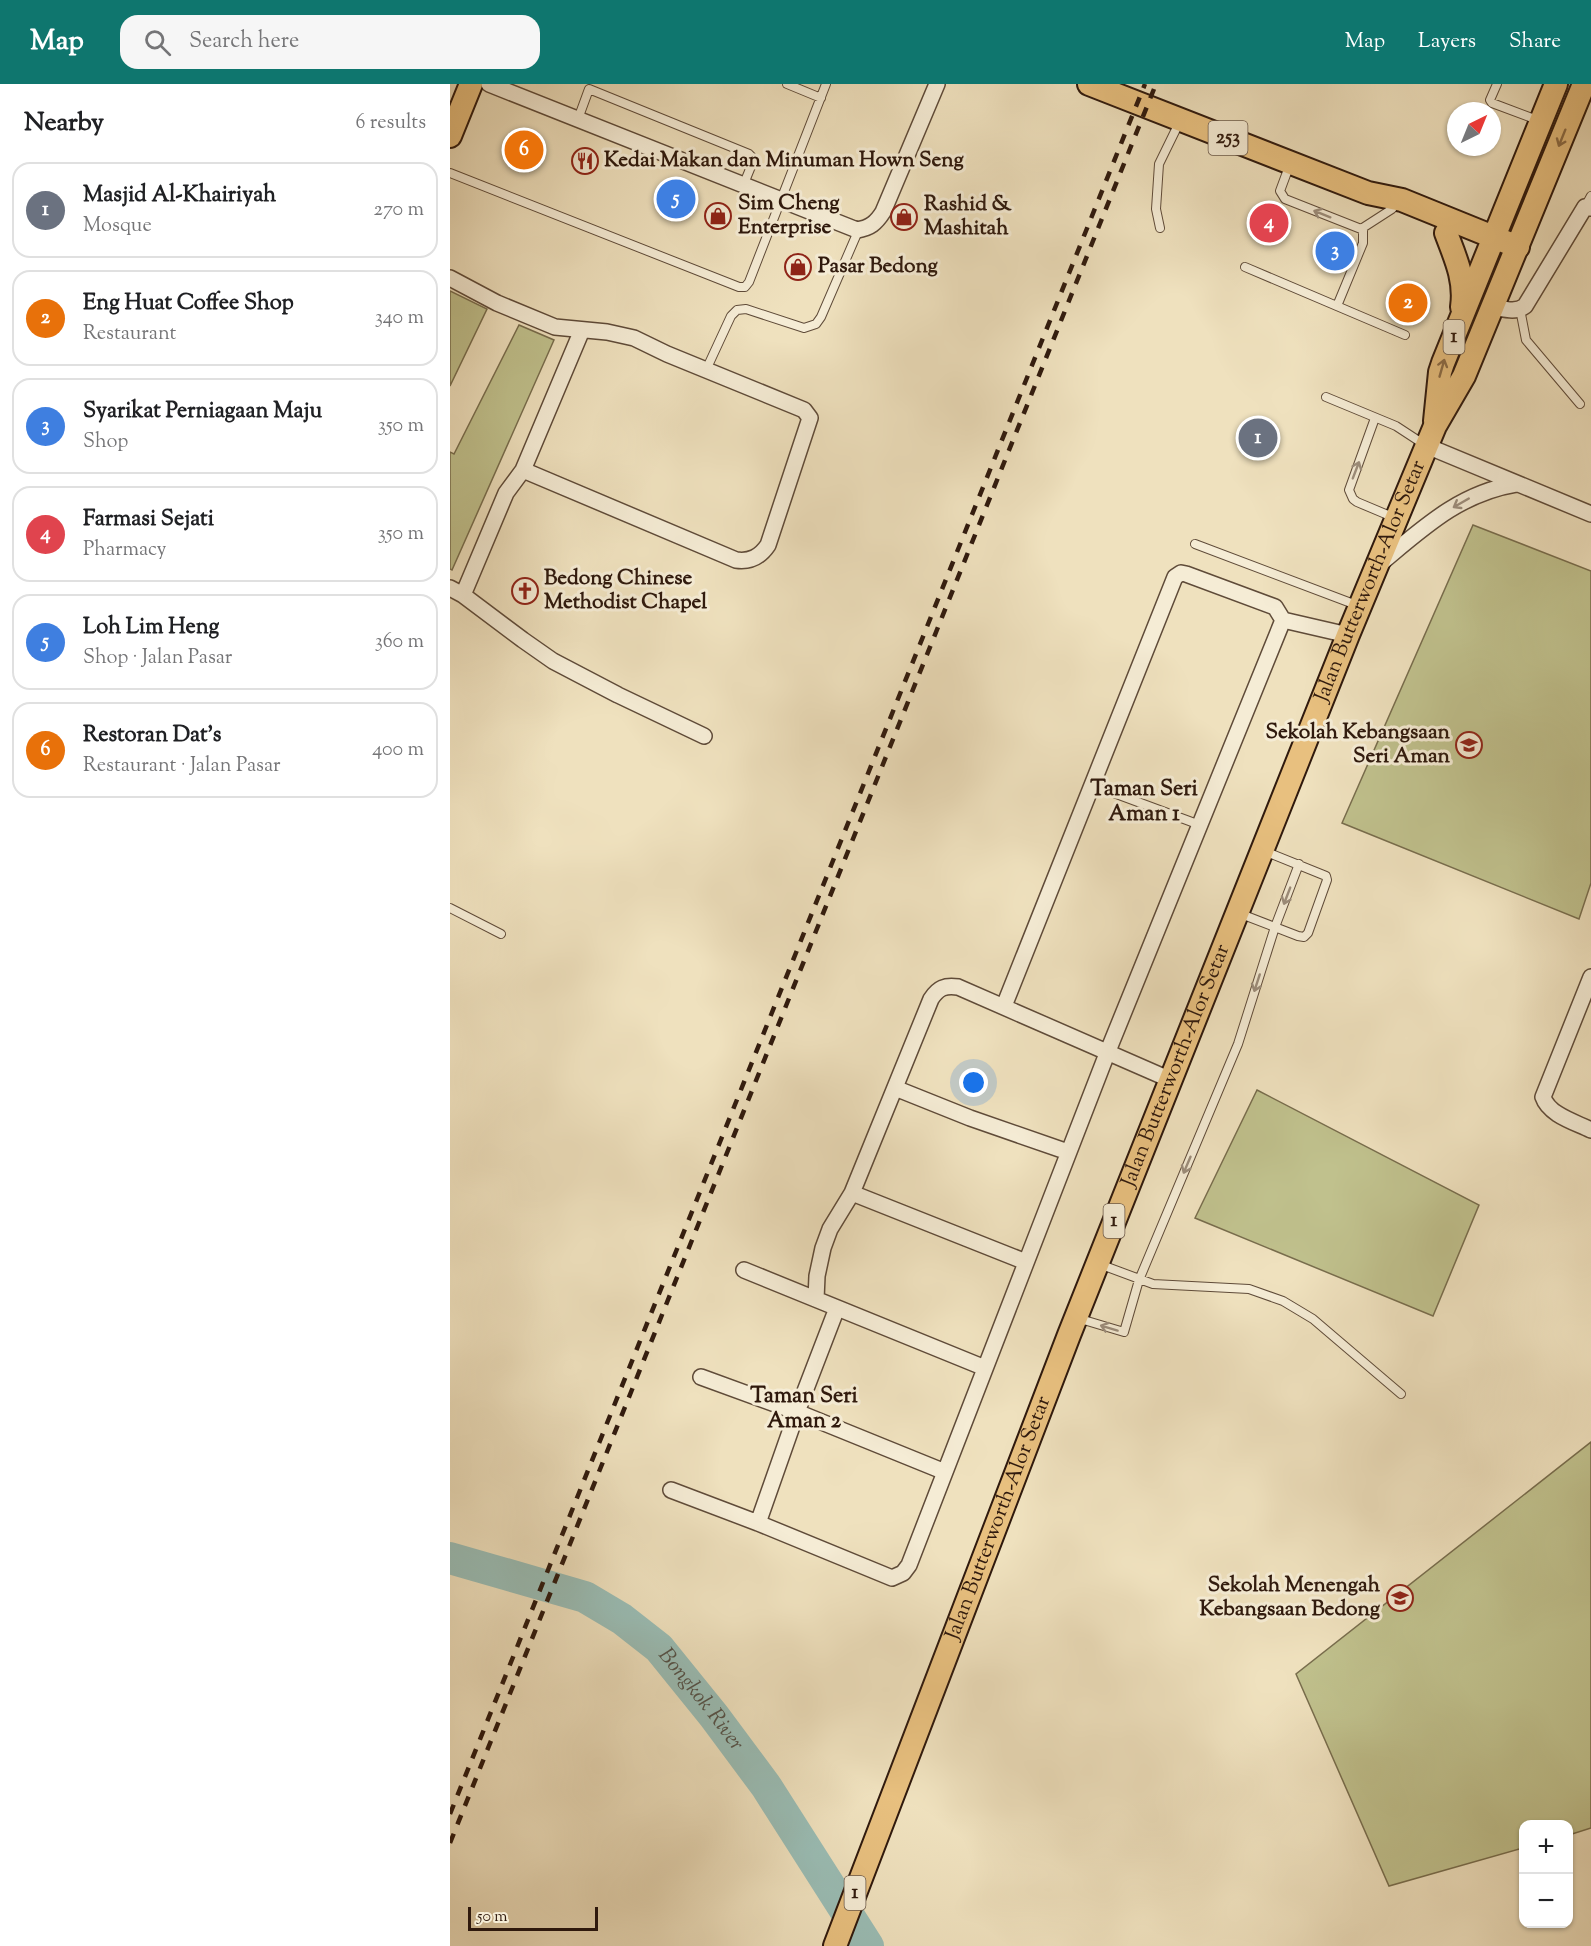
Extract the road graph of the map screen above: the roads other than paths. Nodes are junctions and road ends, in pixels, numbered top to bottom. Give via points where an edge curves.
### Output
1 (471, 84) edge
2 (489, 84) edge
3 (787, 84) edge
4 (826, 84) edge
5 (938, 84) edge
6 (1497, 84) edge
7 (1556, 84) edge
8 (1584, 84) edge
9 (590, 87) edge
10 (1105, 87) edge
11 (821, 98) junction
12 (578, 119) junction
13 (1181, 120) junction
14 (1541, 122) junction
15 (450, 136) edge
16 (1291, 162) junction
17 (450, 173) edge
18 (743, 186) junction
19 (1514, 189) junction
20 (1368, 193) junction
21 (781, 201) junction
22 (1589, 204) edge
23 (1392, 209) junction
24 (1160, 228) dead end
25 (1363, 228) junction
26 (1452, 228) junction
27 (859, 229) junction
28 (1491, 244) junction
29 (1515, 254) junction
30 (1245, 267) dead end
31 (450, 278) edge
32 (1337, 306) junction
33 (1493, 307) junction
34 (1520, 309) junction
35 (1460, 320) junction
36 (582, 330) junction
37 (1405, 335) dead end
38 (706, 370) junction
39 (1326, 397) dead end
40 (1580, 404) dead end
41 (1376, 418) junction
42 (1431, 436) junction
43 (523, 470) junction
44 (1516, 484) junction
45 (1591, 514) edge
46 (1397, 518) junction
47 (1195, 544) dead end
48 (1376, 567) junction
49 (456, 592) edge
50 (1360, 607) junction
51 (1283, 620) junction
52 (1348, 635) junction
53 (704, 736) dead end
54 (1092, 785) junction
55 (1200, 825) junction
56 (1263, 850) junction
57 (1299, 864) junction
58 (450, 908) edge
59 (1238, 913) junction
60 (1275, 927) junction
61 (501, 934) dead end
62 (1591, 977) edge
63 (1004, 1006) junction
64 (1108, 1051) junction
65 (1171, 1080) junction
66 (895, 1088) junction
67 (1591, 1130) edge
68 (1068, 1152) junction
69 (852, 1193) junction
70 (1026, 1262) junction
71 (1097, 1264) junction
72 (744, 1270) dead end
73 (1139, 1280) junction
74 (816, 1299) junction
75 (837, 1308) junction
76 (1076, 1317) junction
77 (985, 1368) junction
78 (701, 1377) dead end
79 (1401, 1394) dead end
80 (797, 1412) junction
81 (945, 1472) junction
82 (671, 1490) dead end
83 (758, 1522) junction
84 (834, 1946) edge

1 - 15 main road
2 - 12 street
3 - 11 lane
4 - 11 lane
5 - 27 street via 882,212 873,225
6 - 14 lane via 1492,103
7 - 14 main road, Jalan Butterworth-Alor Setar / 1
8 -> 29 main road, Jalan Butterworth-Alor Setar / 1
9 - 12 lane
9 - 18 lane via 749,154 752,164
10 - 13 main road, 253
11 - 21 lane
12 - 18 street
13 - 16 main road, 253
13 - 24 lane via 1159,164 1156,209
14 - 19 main road, Jalan Butterworth-Alor Setar / 1
16 - 20 main road, 253
25 -> 16 lane via 1282,197 1281,187
17 - 21 lane via 741,288 749,282
18 - 21 street
19 - 26 main road via 1489,213
19 - 28 main road, Jalan Butterworth-Alor Setar / 1
20 - 23 main road, 253
20 - 26 main road, 253 via 1401,200
21 - 27 street
22 - 34 street via 1529,301
23 - 25 lane
23 - 26 main road, 253
25 - 32 lane via 1363,243
26 - 28 main road, 253
26 - 35 main road via 1464,296
27 - 38 lane via 816,324 804,328 746,309 737,310 730,316
28 - 29 main road, 253
28 - 35 main road, Jalan Butterworth-Alor Setar / 1
29 - 33 main road, Jalan Butterworth-Alor Setar / 1
30 - 32 lane
31 - 36 street via 555,327
32 - 37 lane
33 - 34 street
33 - 42 main road, Jalan Butterworth-Alor Setar / 1 via 1464,376
34 - 40 lane via 1526,340
42 -> 35 main road, Jalan Butterworth-Alor Setar / 1 via 1440,372
36 - 38 street via 620,333
36 - 43 street
38 - 43 street via 804,410 810,418 768,545 754,558 736,560
39 - 41 lane
41 - 42 lane via 1411,435
46 -> 41 lane via 1357,502 1349,490
42 - 44 street
42 - 46 main road, Jalan Butterworth-Alor Setar / 1
43 - 49 street via 506,493
44 - 45 street
44 -> 48 street via 1494,487 1443,513
46 - 48 main road, Jalan Butterworth-Alor Setar / 1
47 - 50 lane
48 - 50 main road, Jalan Butterworth-Alor Setar / 1
49 - 53 street via 554,660
50 - 52 main road, Jalan Butterworth-Alor Setar / 1
51 - 52 street
51 - 54 street via 1275,607 1186,574 1175,577
51 - 55 street
52 - 56 main road, Jalan Butterworth-Alor Setar / 1
54 - 55 lane
54 - 63 street
55 - 64 street
56 - 57 lane
56 - 59 main road, Jalan Butterworth-Alor Setar / 1
57 -> 60 lane
57 - 60 lane via 1327,880 1308,933 1304,937
58 - 61 lane
59 - 60 lane
59 - 65 main road, Jalan Butterworth-Alor Setar / 1
60 -> 73 lane via 1238,1044
62 - 67 street via 1543,1097 1554,1112
63 - 64 street
63 - 66 street via 958,987 939,989 931,999
64 - 65 street
64 - 68 street
65 - 71 main road, Jalan Butterworth-Alor Setar / 1
66 - 68 street
66 - 69 street
68 - 70 street
69 - 70 street
69 - 74 street via 830,1228 823,1248
70 - 77 street
71 - 73 lane
71 - 76 main road, Jalan Butterworth-Alor Setar / 1
72 - 74 street
73 -> 76 lane via 1124,1332
73 - 79 lane via 1250,1289 1283,1301 1313,1319
74 - 75 street
75 - 77 street
75 - 80 street
76 - 84 main road, Jalan Butterworth-Alor Setar / 1
77 - 81 street
78 - 80 street
80 - 81 street
80 - 83 street
81 - 83 street via 909,1565 898,1577 892,1578
82 - 83 street

